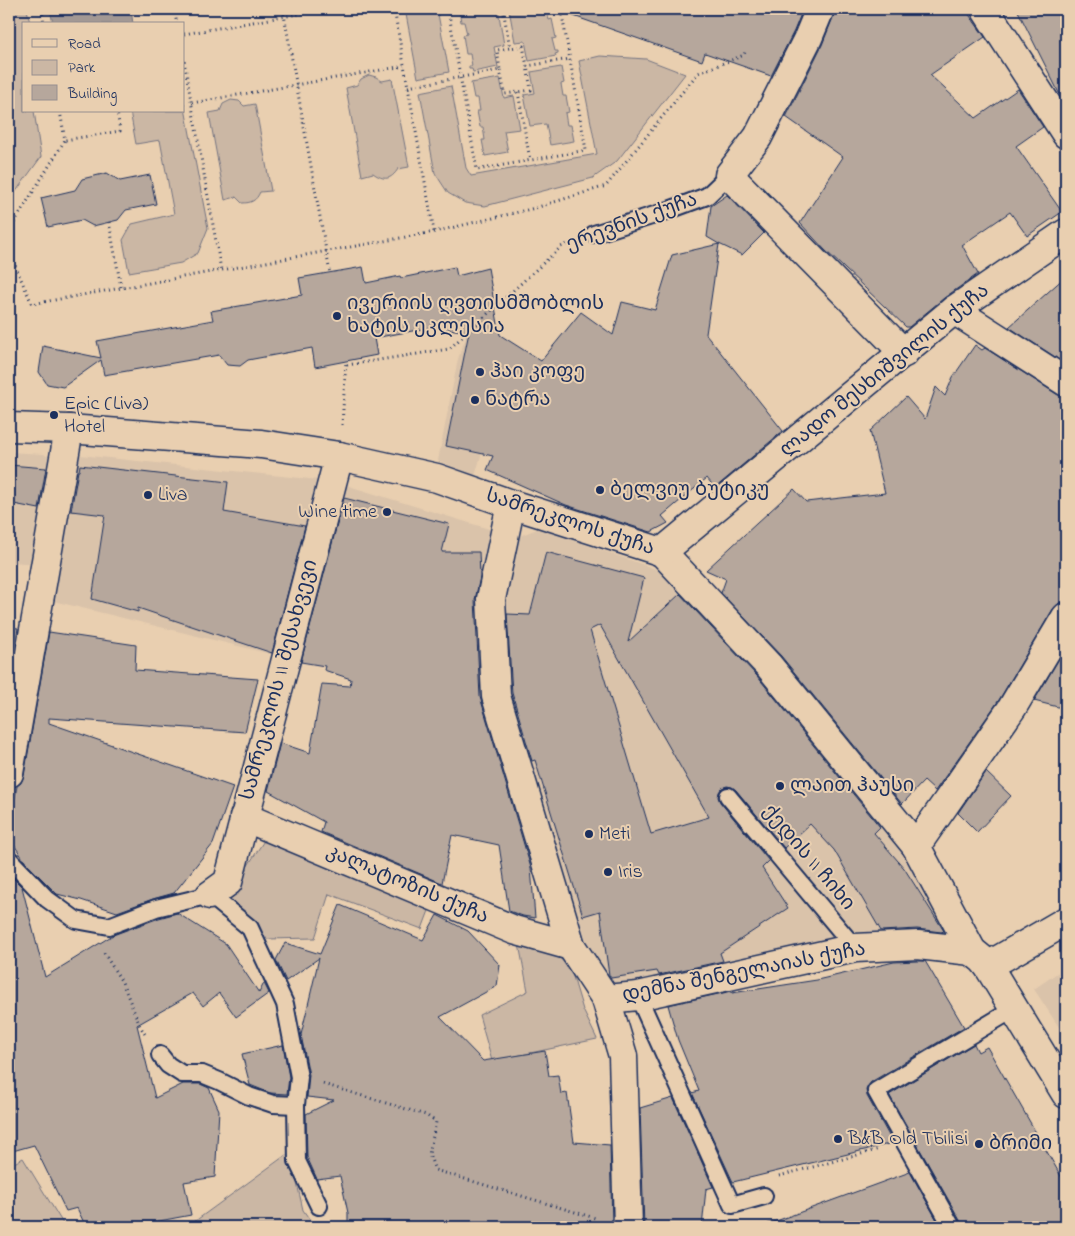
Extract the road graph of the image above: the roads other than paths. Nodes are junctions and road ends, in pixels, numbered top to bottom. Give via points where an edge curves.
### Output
1 (820, 9) edge
2 (985, 9) edge
3 (1066, 134) edge
4 (729, 175) junction
5 (1066, 233) edge
6 (594, 234) road end
7 (954, 310) junction
8 (904, 353) junction
9 (1066, 382) edge
10 (9, 427) edge
11 (69, 429) junction
12 (339, 456) junction
13 (511, 504) junction
14 (662, 552) junction
15 (1066, 617) edge
16 (9, 773) edge
17 (728, 796) dead end
18 (244, 817) junction
19 (916, 846) junction
20 (9, 859) edge
21 (210, 895) junction
22 (1066, 921) edge
23 (571, 946) junction
24 (855, 948) junction
25 (980, 958) junction
26 (638, 996) junction
27 (606, 1000) junction
28 (1014, 1009) junction
29 (160, 1055) road end
30 (1066, 1094) edge
31 (296, 1106) junction
32 (764, 1196) road end
33 (319, 1206) dead end
34 (628, 1227) edge
35 (952, 1227) edge

1 - 4 street via 758,137
2 - 3 street
4 - 6 lane, ერევნის ქუჩა via 708,196
4 - 8 street
5 - 7 street, ლადო მესხიშვილის ქუჩა
7 - 8 street, ლადო მესხიშვილის ქუჩა
7 - 9 street
8 - 14 street, ლადო მესხიშვილის ქუჩა
10 - 11 street, სამრეკლოს ქუჩა
11 - 12 street, სამრეკლოს ქუჩა via 261,444
11 - 16 street
12 - 13 street, სამრეკლოს ქუჩა via 437,478
12 - 18 street, სამრეკლოს II შესახვევი
13 - 14 street, სამრეკლოს ქუჩა
13 - 23 street via 491,599 496,696
14 - 19 street, სამრეკლოს ქუჩა via 769,666
15 - 19 street via 1012,708
17 - 24 lane, ქედის II ჩიხი
18 - 21 street, სამრეკლოს II შესახვევი via 228,882
18 - 23 street, კალატოზის ქუჩა via 514,930
19 - 25 street, სამრეკლოს ქუჩა
20 - 21 lane via 47,899 76,920 109,926 156,908
21 - 31 lane via 250,928 285,1004 299,1077
22 - 25 street
23 - 27 street
24 - 25 street, დემნა შენგელაიას ქუჩა via 918,945
24 - 26 street, დემნა შენგელაიას ქუჩა
25 - 28 street, სამრეკლოს ქუჩა
26 - 27 street, დემნა შენგელაიას ქუჩა
26 - 32 lane via 732,1205
27 - 34 street via 623,1056
28 - 30 street, სამრეკლოს ქუჩა
28 - 35 lane via 876,1091
29 - 31 lane via 182,1074 202,1074 272,1104
31 - 33 lane via 296,1161

